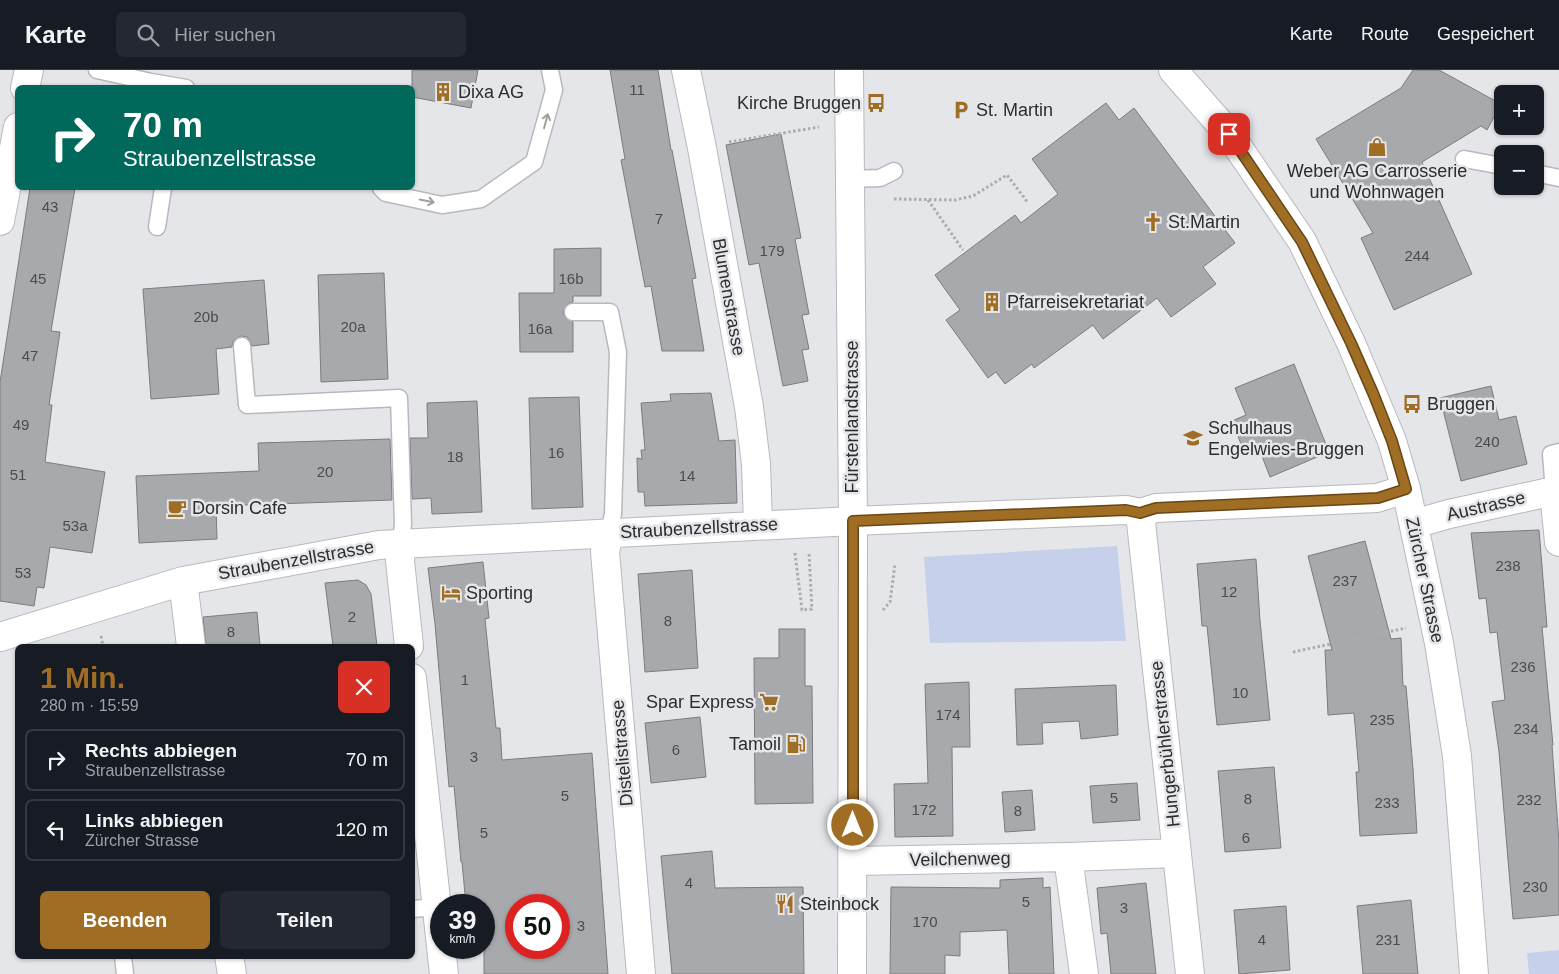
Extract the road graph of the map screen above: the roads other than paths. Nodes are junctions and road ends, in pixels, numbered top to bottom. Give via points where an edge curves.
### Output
1 (28, 70) edge
2 (97, 70) edge
3 (550, 70) edge
4 (686, 70) edge
5 (849, 70) edge
6 (1173, 70) edge
7 (153, 80) edge
8 (26, 85) edge
9 (174, 85) edge
10 (15, 144) edge
11 (1464, 158) dead end
12 (1494, 164) edge
13 (1544, 175) edge
14 (1559, 178) edge
15 (851, 179) junction
16 (890, 184) road end
17 (163, 190) edge
18 (383, 190) edge
19 (0, 221) edge
20 (157, 227) dead end
21 (573, 312) dead end
22 (242, 346) dead end
23 (1559, 452) edge
24 (1406, 489) junction
25 (1557, 490) edge
26 (1140, 513) junction
27 (853, 521) junction
28 (1414, 524) junction
29 (758, 525) junction
30 (609, 533) junction
31 (401, 542) junction
32 (1559, 542) edge
33 (183, 581) junction
34 (0, 637) edge
35 (191, 644) edge
36 (409, 644) edge
37 (415, 731) edge
38 (1177, 853) junction
39 (1068, 857) junction
40 (853, 861) junction
41 (425, 908) edge
42 (123, 959) edge
43 (230, 959) edge
44 (125, 974) edge
45 (232, 974) edge
46 (444, 974) edge
47 (641, 974) edge
48 (852, 974) edge
49 (1084, 974) edge
50 (1190, 974) edge
51 (1474, 974) edge

1 - 8 street
2 - 7 lane
18 -> 3 lane via 442,205 481,199 534,162 554,90
4 - 29 street, Blumenstrasse via 749,407 756,464
5 - 15 street, Fürstenlandstrasse
6 - 24 street, Zürcher Strasse via 1229,134 1302,242 1373,393
7 - 9 lane
10 - 19 street
11 - 12 lane
13 - 14 lane
15 - 16 lane
15 - 27 street, Fürstenlandstrasse
17 - 20 lane
21 - 30 lane via 610,312 618,352 613,514
22 - 31 lane via 247,405 399,398 404,524
23 - 25 lane via 1551,454
24 - 26 street, Straubenzellstrasse via 1378,498 1156,508
24 - 28 street, Zürcher Strasse
25 - 28 street, Austrasse
25 - 32 street
26 - 27 street, Straubenzellstrasse via 1126,510
26 - 38 street, Hungerbühlerstrasse
27 - 29 street, Straubenzellstrasse
27 - 40 street, Fürstenlandstrasse
28 - 51 street, Zürcher Strasse via 1439,643 1456,756
29 - 30 street, Straubenzellstrasse
30 - 31 street, Straubenzellstrasse
30 - 47 street, Distelistrasse via 605,552
31 - 33 street, Straubenzellstrasse
31 - 36 street
33 - 34 street, Straubenzellstrasse
33 - 35 street
37 - 41 street
38 - 39 street, Veilchenweg
38 - 50 street, Hungerbühlerstrasse
39 - 40 street, Veilchenweg
39 - 49 street
40 - 48 street, Fürstenlandstrasse
41 - 46 street
42 - 44 lane
43 - 45 street

